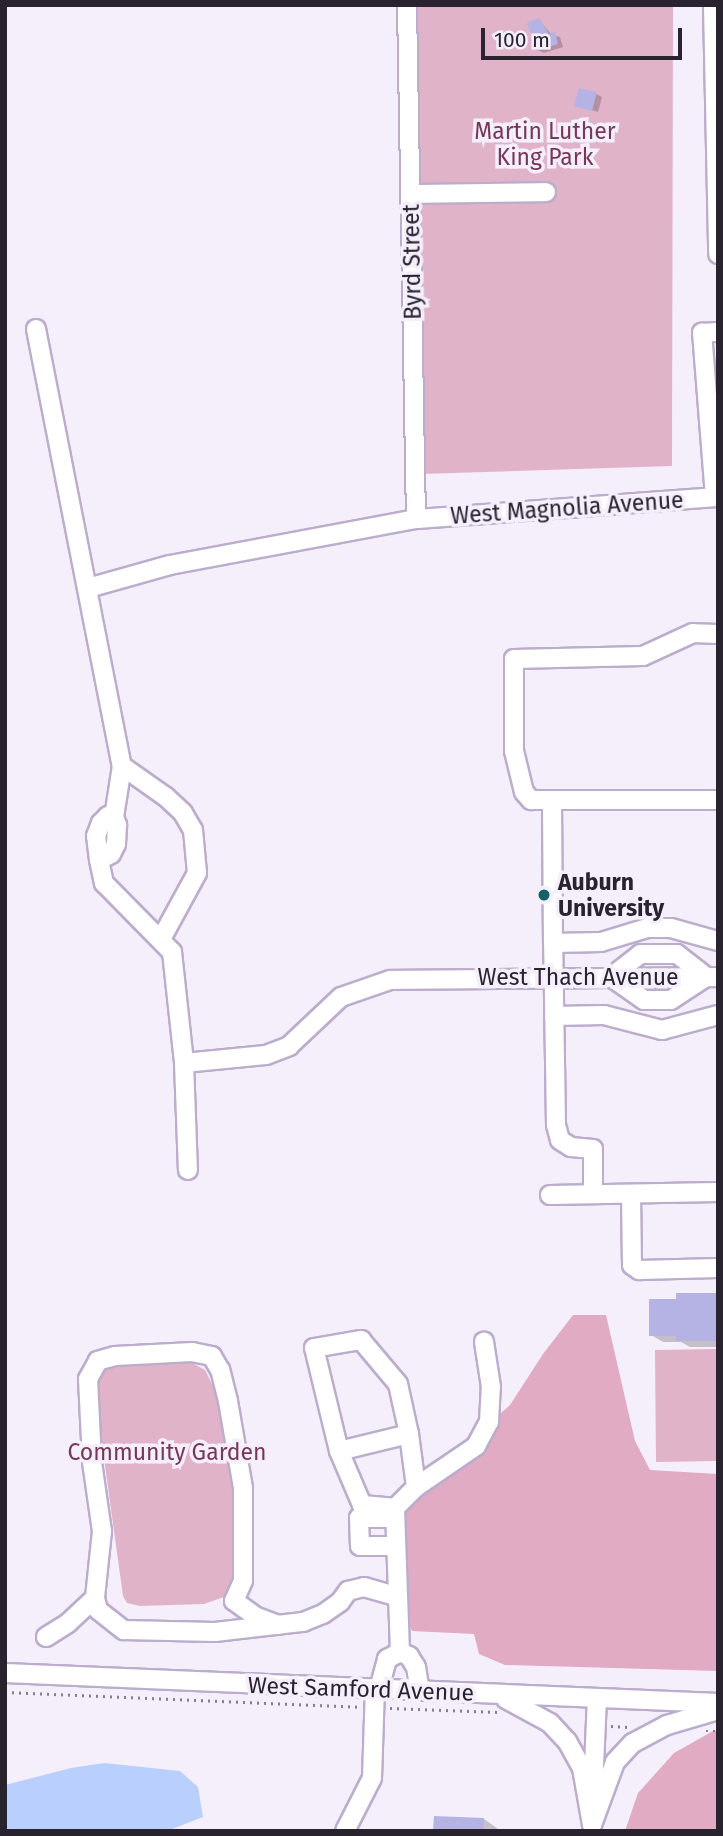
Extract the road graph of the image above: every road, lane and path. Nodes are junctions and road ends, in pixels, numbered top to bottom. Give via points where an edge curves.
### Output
1 (407, 5) edge
2 (713, 5) edge
3 (717, 179) edge
4 (546, 192) dead end
5 (411, 194) junction
6 (718, 254) edge
7 (36, 328) dead end
8 (718, 332) edge
9 (714, 461) edge
10 (717, 497) edge
11 (416, 519) junction
12 (88, 587) junction
13 (718, 634) edge
14 (121, 766) junction
15 (718, 800) edge
16 (552, 802) junction
17 (161, 939) junction
18 (718, 941) edge
19 (553, 943) junction
20 (552, 977) junction
21 (712, 977) edge
22 (718, 1015) edge
23 (554, 1016) junction
24 (184, 1063) junction
25 (188, 1170) dead end
26 (718, 1192) edge
27 (593, 1194) junction
28 (631, 1194) junction
29 (550, 1195) dead end
30 (718, 1268) edge
31 (484, 1342) dead end
32 (409, 1434) junction
33 (339, 1451) junction
34 (416, 1488) junction
35 (395, 1513) junction
36 (396, 1546) junction
37 (396, 1596) junction
38 (95, 1598) junction
39 (278, 1625) junction
40 (46, 1637) dead end
41 (400, 1652) junction
42 (5, 1673) edge
43 (377, 1689) junction
44 (420, 1691) junction
45 (495, 1694) junction
46 (597, 1698) junction
47 (718, 1703) edge
48 (718, 1710) edge
49 (592, 1828) edge
50 (345, 1831) edge

1 - 5 street, Byrd Street
2 - 3 street
3 - 6 street
4 - 5 street
5 - 11 street, Byrd Street
7 - 12 street
8 - 9 street via 702,333
9 - 10 street
10 - 11 street, West Magnolia Avenue
11 - 12 street, West Magnolia Avenue via 183,562
12 - 14 street
13 - 16 street via 694,633 643,656 514,659 514,751 524,792 531,800
14 - 17 street via 114,817 116,844 111,854 99,860 104,883
14 - 17 street via 166,797 193,830 197,873
15 - 16 street
16 - 19 street
17 - 24 street via 172,952
18 - 19 street via 671,928 647,928 601,942
19 - 20 street
20 - 21 street, West Thach Avenue
20 - 23 street
20 - 24 street, West Thach Avenue via 390,980 341,997 289,1045 266,1055
22 - 23 street via 662,1030 604,1015
23 - 27 street via 556,1125 560,1140 571,1147 593,1149
24 - 25 street
26 - 28 street
27 - 28 street
27 - 29 street
28 - 30 street via 632,1265 639,1270
31 - 34 street via 491,1387 489,1422 476,1446
32 - 33 street
32 - 33 street via 398,1384 361,1340 314,1348
32 - 34 street
33 - 35 street via 362,1505
34 - 35 street
35 - 36 street
35 - 36 street via 359,1518 360,1546
36 - 37 street
37 - 39 street via 364,1587 348,1591 323,1615
37 - 41 street
38 - 39 street via 99,1610 124,1630 215,1632
38 - 39 street via 102,1531 92,1462 88,1379 98,1361 115,1356 204,1352 220,1370 242,1474 243,1581 234,1601
38 - 40 street
41 - 43 street via 387,1659
41 - 44 street via 416,1667
42 - 43 street, West Samford Avenue
43 - 44 street, West Samford Avenue
43 - 50 street via 372,1778
44 - 45 street, West Samford Avenue
45 - 46 street, West Samford Avenue
45 - 49 street via 550,1723 567,1741 582,1768
46 - 47 street, West Samford Avenue
46 - 49 street
48 - 49 street via 667,1725 633,1743 615,1762

